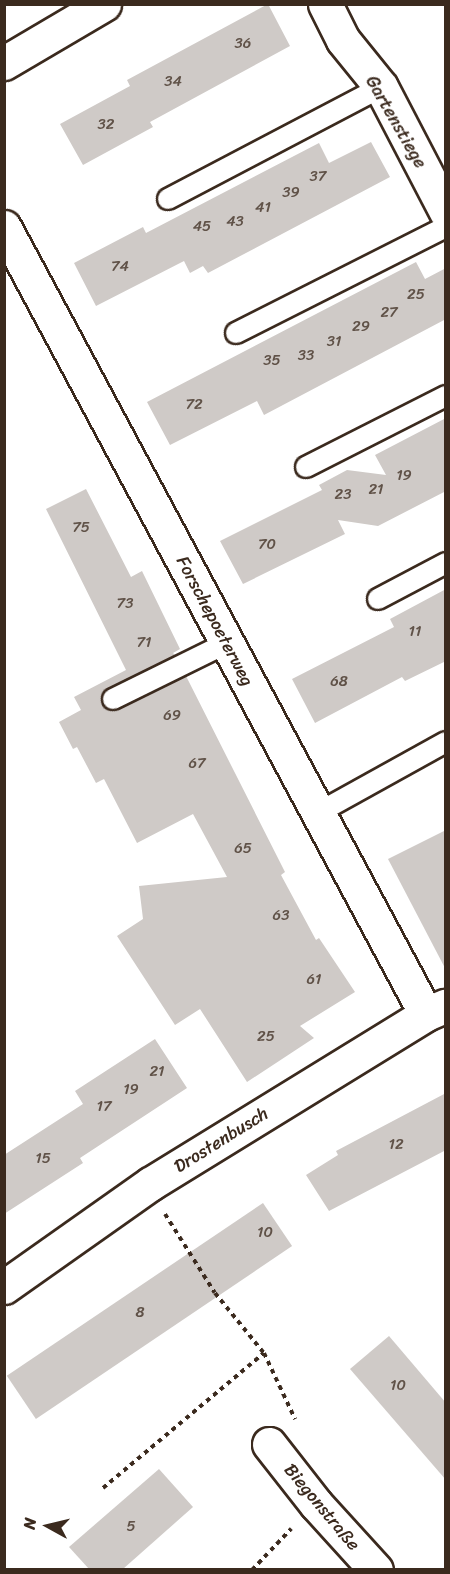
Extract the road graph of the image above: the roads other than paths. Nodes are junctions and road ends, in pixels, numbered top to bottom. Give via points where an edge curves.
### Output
1 (104, 4) edge
2 (325, 4) edge
3 (4, 63) edge
4 (381, 87) junction
5 (168, 199) dead end
6 (446, 212) edge
7 (446, 226) edge
8 (4, 227) edge
9 (236, 333) dead end
10 (446, 396) edge
11 (306, 467) dead end
12 (446, 563) edge
13 (378, 599) dead end
14 (227, 644) junction
15 (113, 699) dead end
16 (446, 741) edge
17 (318, 813) junction
18 (436, 1010) edge
19 (4, 1287) edge
20 (273, 1447) road end
21 (376, 1569) edge

1 - 3 street
2 - 4 street, Gartenstiege via 343,40
4 - 5 lane
4 - 6 street, Gartenstiege
7 - 9 lane
8 - 14 street, Forschepoeterweg
10 - 11 lane
12 - 13 lane
14 - 15 lane
14 - 17 street, Forschepoeterweg
16 - 17 lane
17 - 18 street, Forschepoeterweg
18 - 19 street, Drostenbusch via 150,1184
20 - 21 street, Biegonstraße via 316,1504

